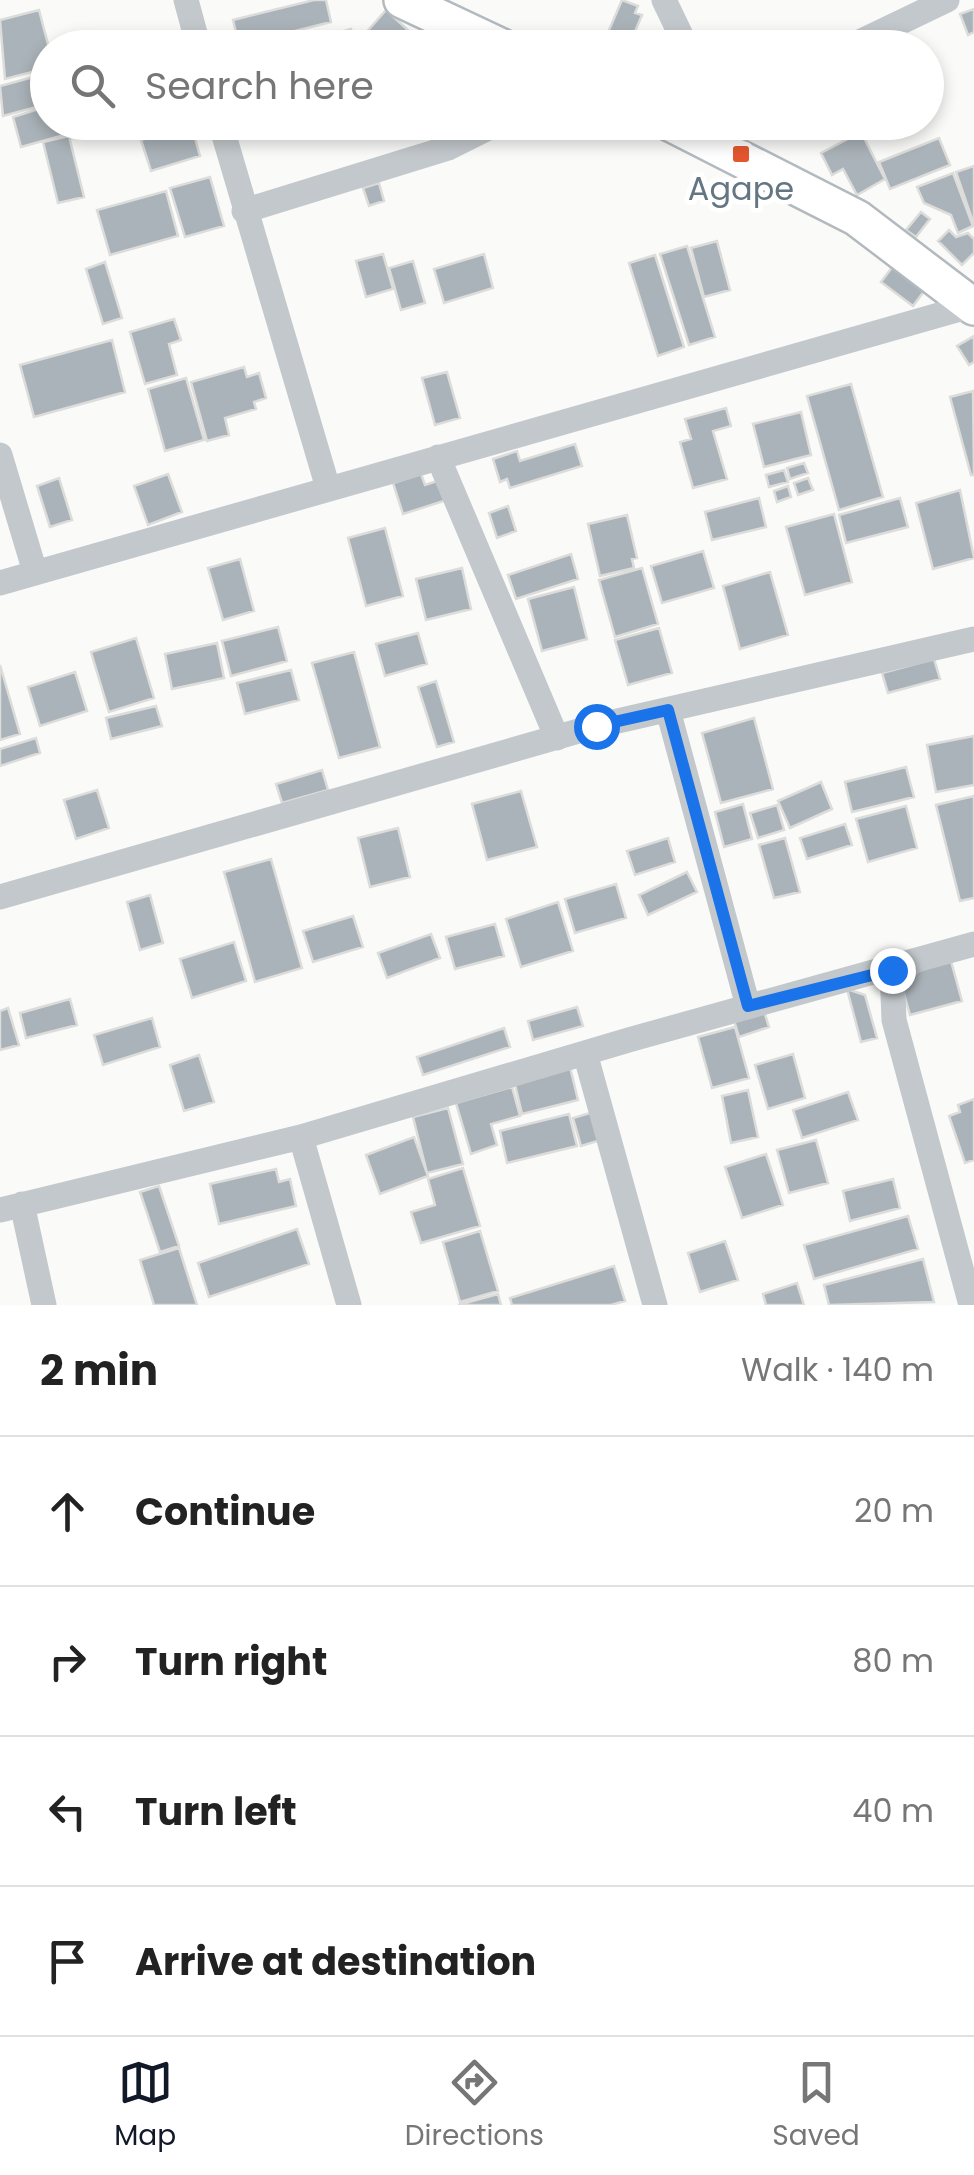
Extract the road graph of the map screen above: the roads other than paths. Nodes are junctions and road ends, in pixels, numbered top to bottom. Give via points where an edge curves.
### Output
1 (186, 0) edge
2 (402, 0) edge
3 (664, 0) edge
4 (947, 0) edge
5 (194, 30) edge
6 (466, 30) edge
7 (678, 30) edge
8 (884, 30) edge
9 (225, 140) edge
10 (464, 140) edge
11 (707, 140) edge
12 (732, 140) edge
13 (740, 155) junction
14 (244, 211) junction
15 (973, 306) edge
16 (0, 455) edge
17 (438, 457) junction
18 (328, 488) junction
19 (35, 572) junction
20 (0, 583) edge
21 (974, 639) edge
22 (668, 710) junction
23 (556, 738) junction
24 (0, 897) edge
25 (974, 944) edge
26 (892, 970) junction
27 (853, 980) junction
28 (748, 1006) junction
29 (894, 1020) junction
30 (584, 1053) junction
31 (301, 1138) junction
32 (11, 1207) edge
33 (44, 1305) edge
34 (349, 1305) edge
35 (655, 1305) edge
36 (971, 1305) edge

1 - 5 street
2 - 6 street
3 - 7 street
4 - 8 street
9 - 14 street
10 - 14 street
11 - 13 street
12 - 13 street
13 - 15 street via 857,218
14 - 18 street
15 - 17 street
16 - 19 street
17 - 18 street
17 - 23 street
18 - 19 street
19 - 20 street
21 - 22 street
22 - 23 street
22 - 28 street
23 - 24 street
25 - 26 street
26 - 27 street
26 - 29 street
27 - 28 street
27 - 29 street
28 - 30 street
29 - 36 street
30 - 31 street
30 - 35 street
31 - 32 street
31 - 34 street
32 - 33 street

